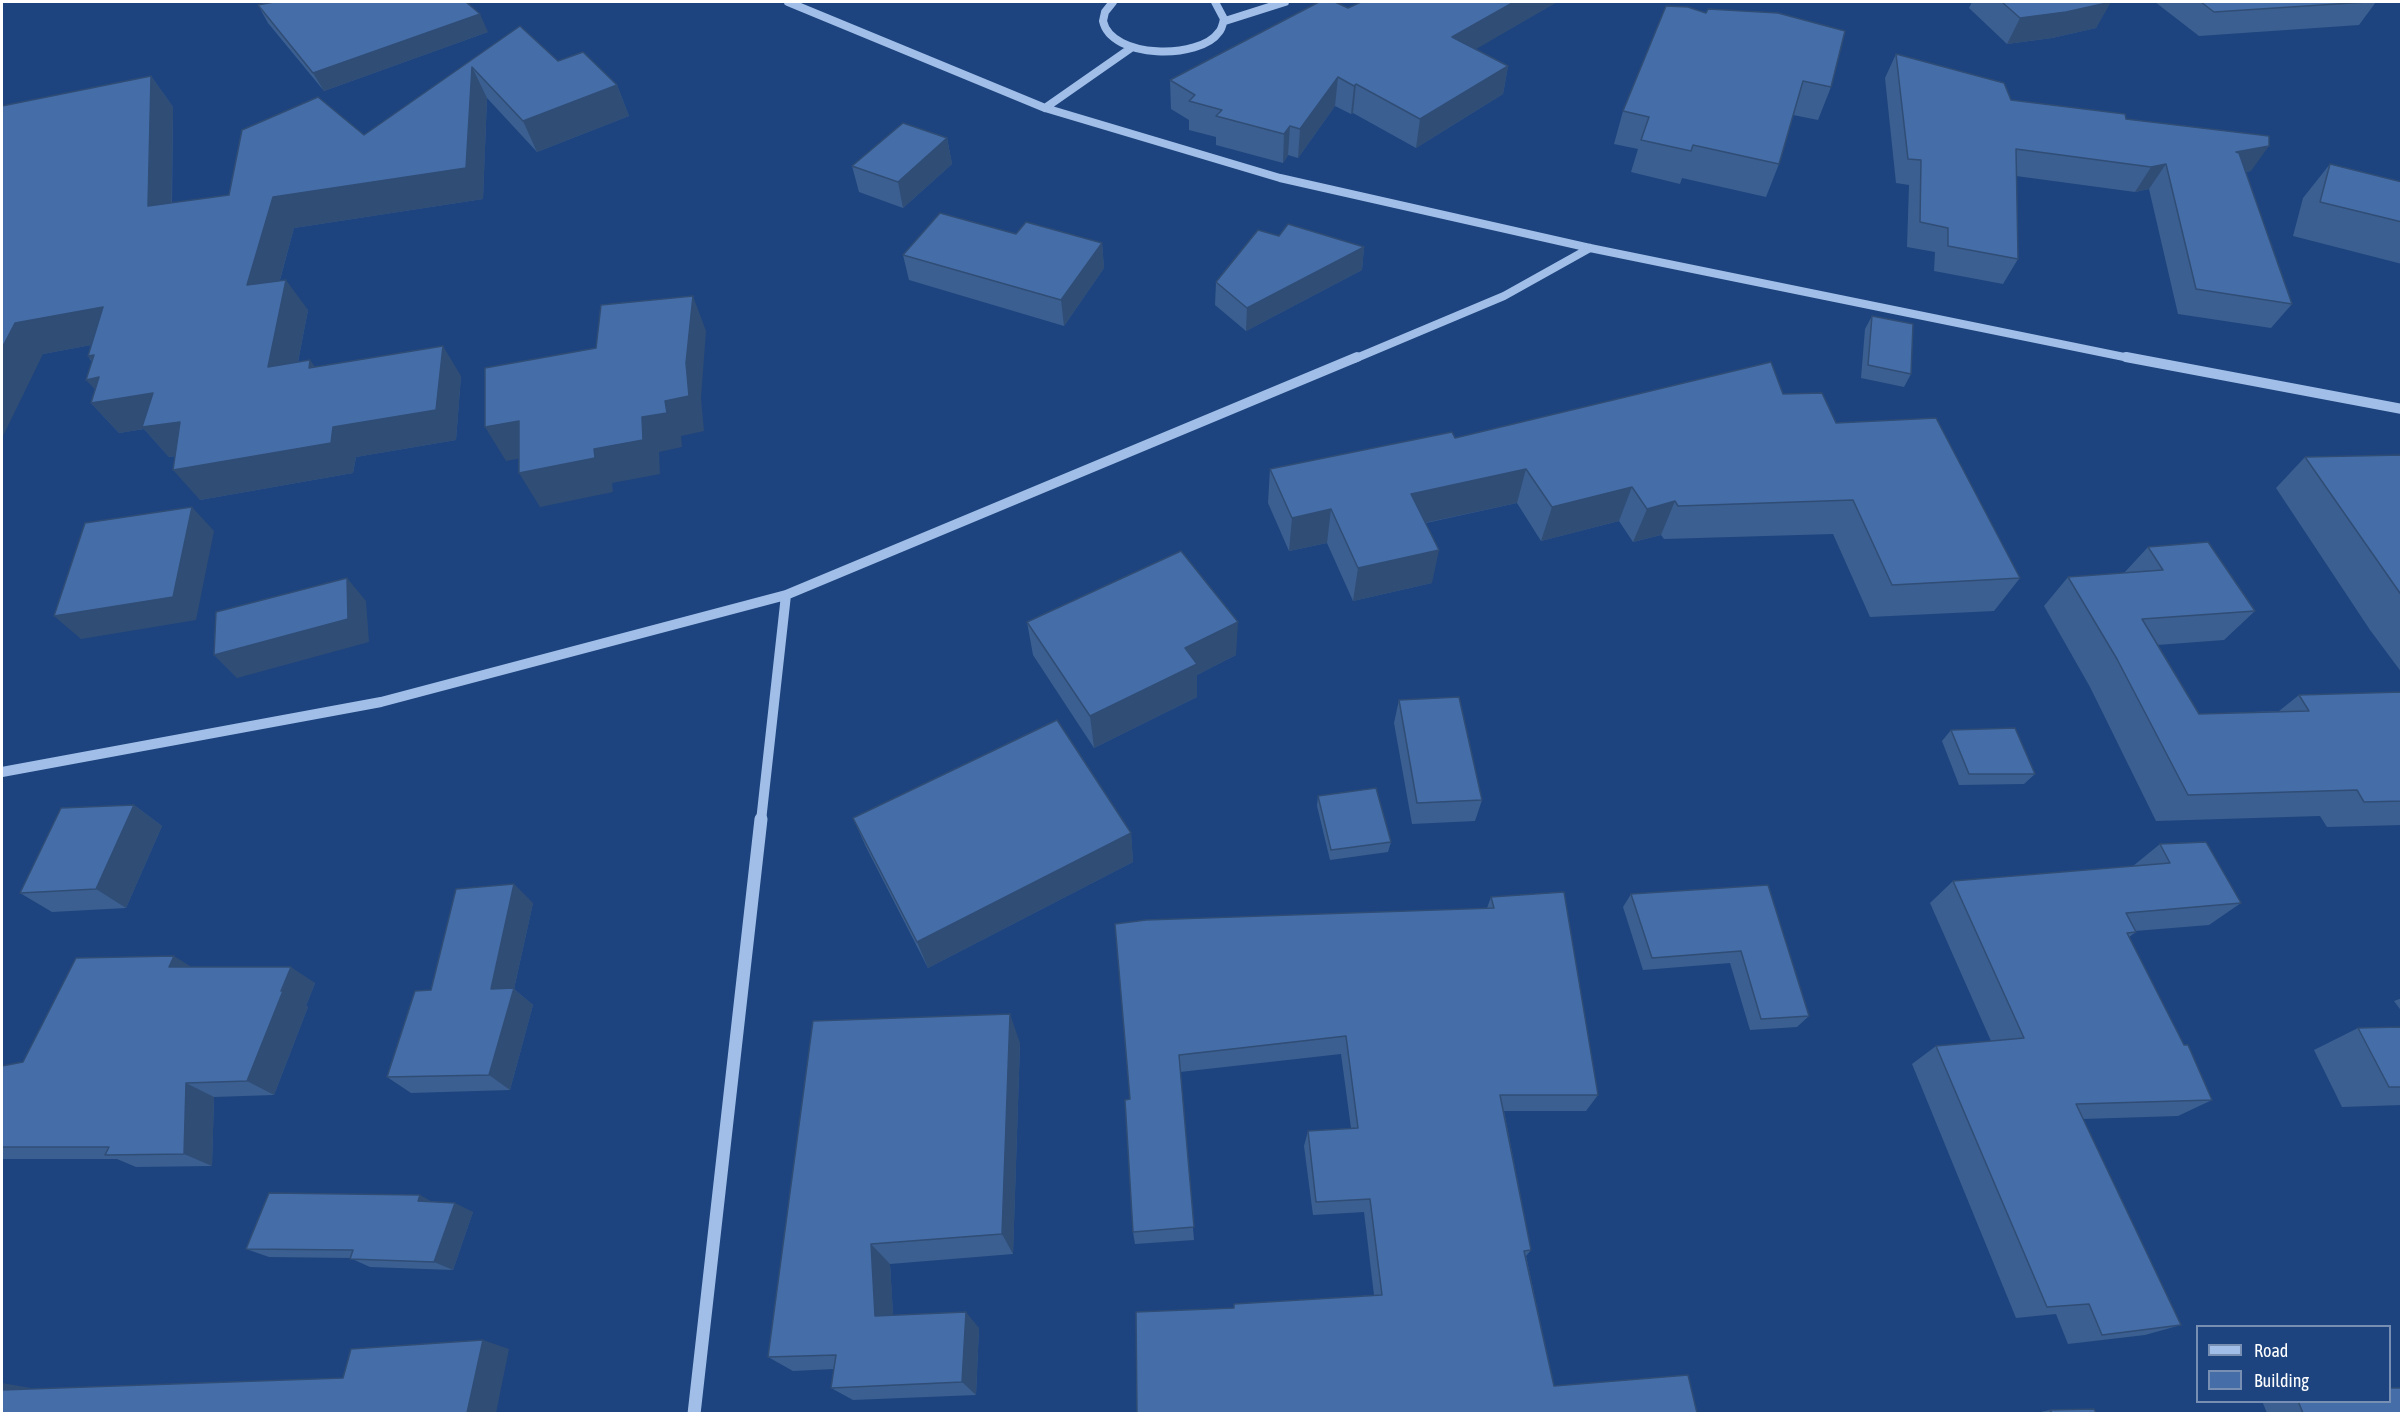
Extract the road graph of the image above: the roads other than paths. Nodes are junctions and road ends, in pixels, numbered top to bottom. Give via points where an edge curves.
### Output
1 (788, 2) edge
2 (1113, 2) edge
3 (1215, 2) edge
4 (1286, 2) edge
5 (1106, 4) edge
6 (1225, 21) junction
7 (1131, 48) junction
8 (1045, 108) junction
9 (1590, 248) junction
10 (2402, 409) edge
11 (786, 595) junction
12 (2, 771) edge
13 (694, 1413) edge

1 - 8 street
2 - 5 street
3 - 6 street
4 - 6 street
5 - 7 street via 1104,30
6 - 7 street via 1209,41 1192,48 1150,52
7 - 8 street
8 - 9 street via 1280,178
9 - 10 street via 2076,348
9 - 11 street via 1504,296
11 - 12 street via 381,702
11 - 13 street

